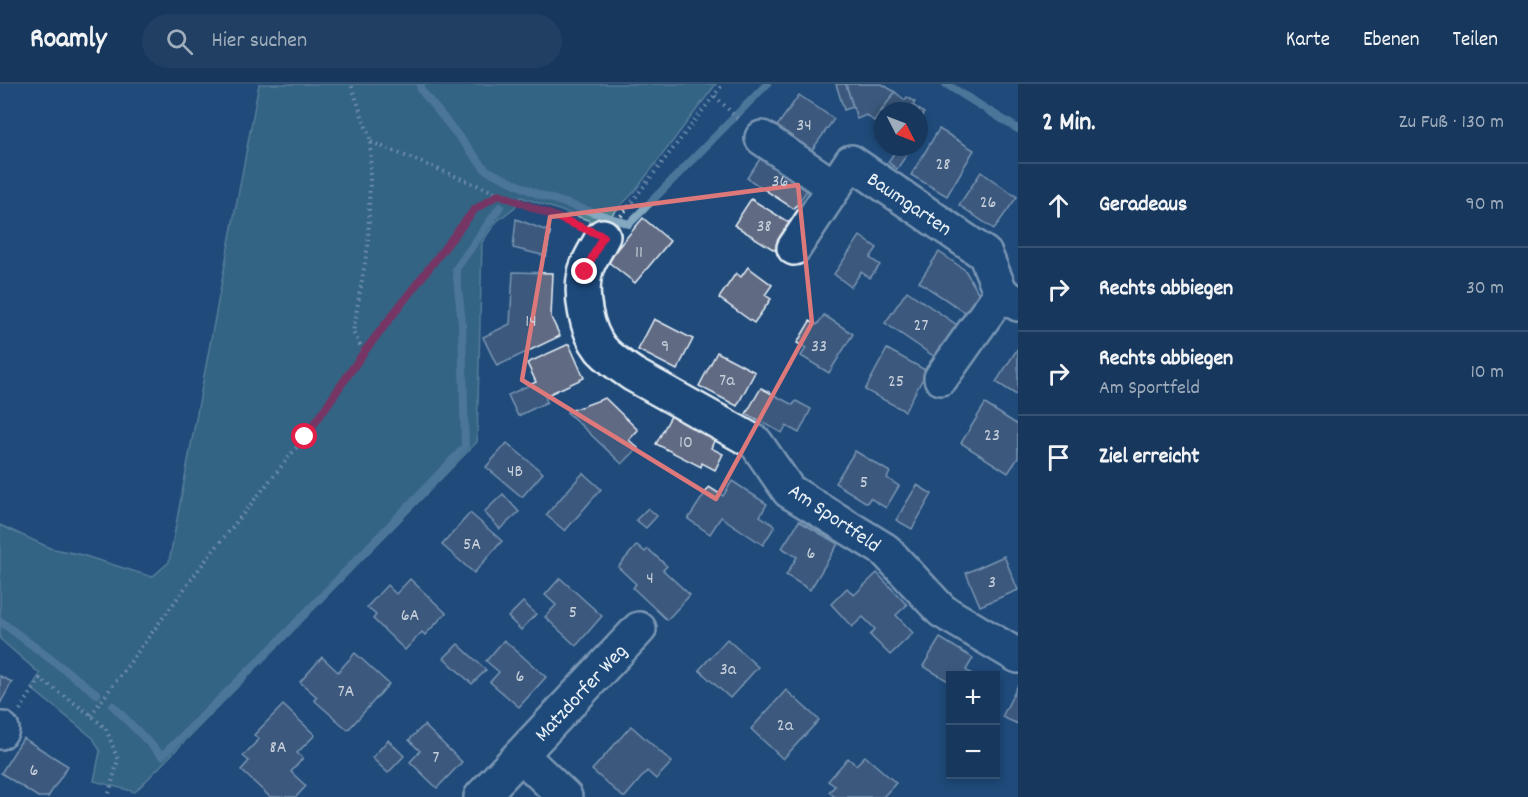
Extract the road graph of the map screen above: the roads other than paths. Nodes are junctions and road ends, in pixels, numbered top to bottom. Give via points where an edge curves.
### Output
1 (752, 130) road end
2 (834, 187) junction
3 (612, 227) road end
4 (794, 248) dead end
5 (1010, 298) edge
6 (941, 378) dead end
7 (639, 629) dead end
8 (1018, 656) edge
9 (521, 755) junction
10 (481, 797) edge
11 (565, 797) edge

1 - 2 street, Baumgarten
2 - 4 street
2 - 5 street, Baumgarten via 851,162 986,254
3 - 8 street, Am Sportfeld via 585,272 583,300 589,326 600,347 634,375 756,443 789,491 885,550 942,611
5 - 6 street
7 - 9 street, Matzdorfer Weg
9 - 10 street, Matzdorfer Weg
9 - 11 street, Matzdorfer Weg

